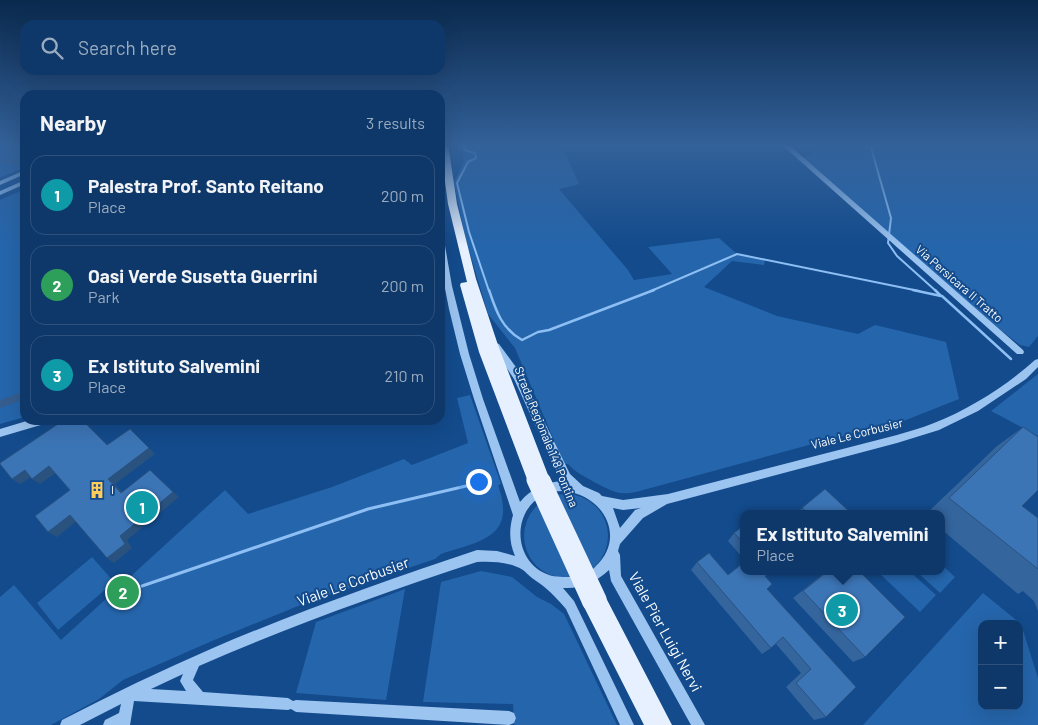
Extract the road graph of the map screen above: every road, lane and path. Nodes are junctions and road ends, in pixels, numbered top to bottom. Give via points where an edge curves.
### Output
1 (12, 178) edge
2 (449, 178) edge
3 (822, 178) edge
4 (445, 182) edge
5 (0, 183) edge
6 (20, 184) edge
7 (0, 193) edge
8 (884, 232) joint
9 (445, 270) edge
10 (488, 331) junction
11 (1020, 352) dead end
12 (1038, 362) edge
13 (27, 425) edge
14 (0, 433) edge
15 (538, 477) junction
16 (580, 489) junction
17 (668, 499) junction
18 (600, 501) junction
19 (518, 514) junction
20 (616, 540) junction
21 (614, 553) junction
22 (527, 566) junction
23 (548, 580) junction
24 (594, 601) junction
25 (194, 663) junction
26 (129, 694) junction
27 (200, 699) junction
28 (509, 718) dead end
29 (124, 721) edge
30 (67, 725) edge
31 (110, 725) edge
32 (627, 725) edge
33 (653, 725) edge
34 (664, 725) edge
35 (698, 725) edge

1 - 5 street
2 - 10 main road, Strada Regionale 148 Pontina via 465,258
3 - 8 street
4 - 15 main road, Strada Regionale 148 Pontina via 458,260 482,343
6 - 7 street
8 - 11 street, Via Persicara II Tratto
9 - 19 street via 462,345
10 - 15 main road, Strada Regionale 148 Pontina
10 - 16 street via 518,377 561,469
12 - 17 street, Viale Le Corbusier via 975,408 936,427
13 - 14 street
15 - 24 main road, Strada Regionale 148 Pontina, bridge
16 - 18 street
16 - 19 street via 555,486 543,490 533,496
17 - 18 street, Viale Le Corbusier via 623,505
17 - 20 street, Viale Le Corbusier via 639,514
18 - 20 street via 615,526
19 - 22 street via 515,538
20 - 21 street
21 - 23 street via 595,577 580,583
21 - 35 street, Viale Pier Luigi Nervi via 615,577
22 - 23 street
22 - 25 street, Viale Le Corbusier via 508,559 477,556 306,615
23 - 32 street via 578,619
24 - 33 main road, Strada Regionale 148 Pontina
24 - 34 main road, Strada Regionale 148 Pontina
25 - 26 street, Viale Le Corbusier
25 - 27 street via 186,681
26 - 27 street
26 - 29 street
26 - 30 street, Viale Le Corbusier
27 - 28 street
29 - 31 street

